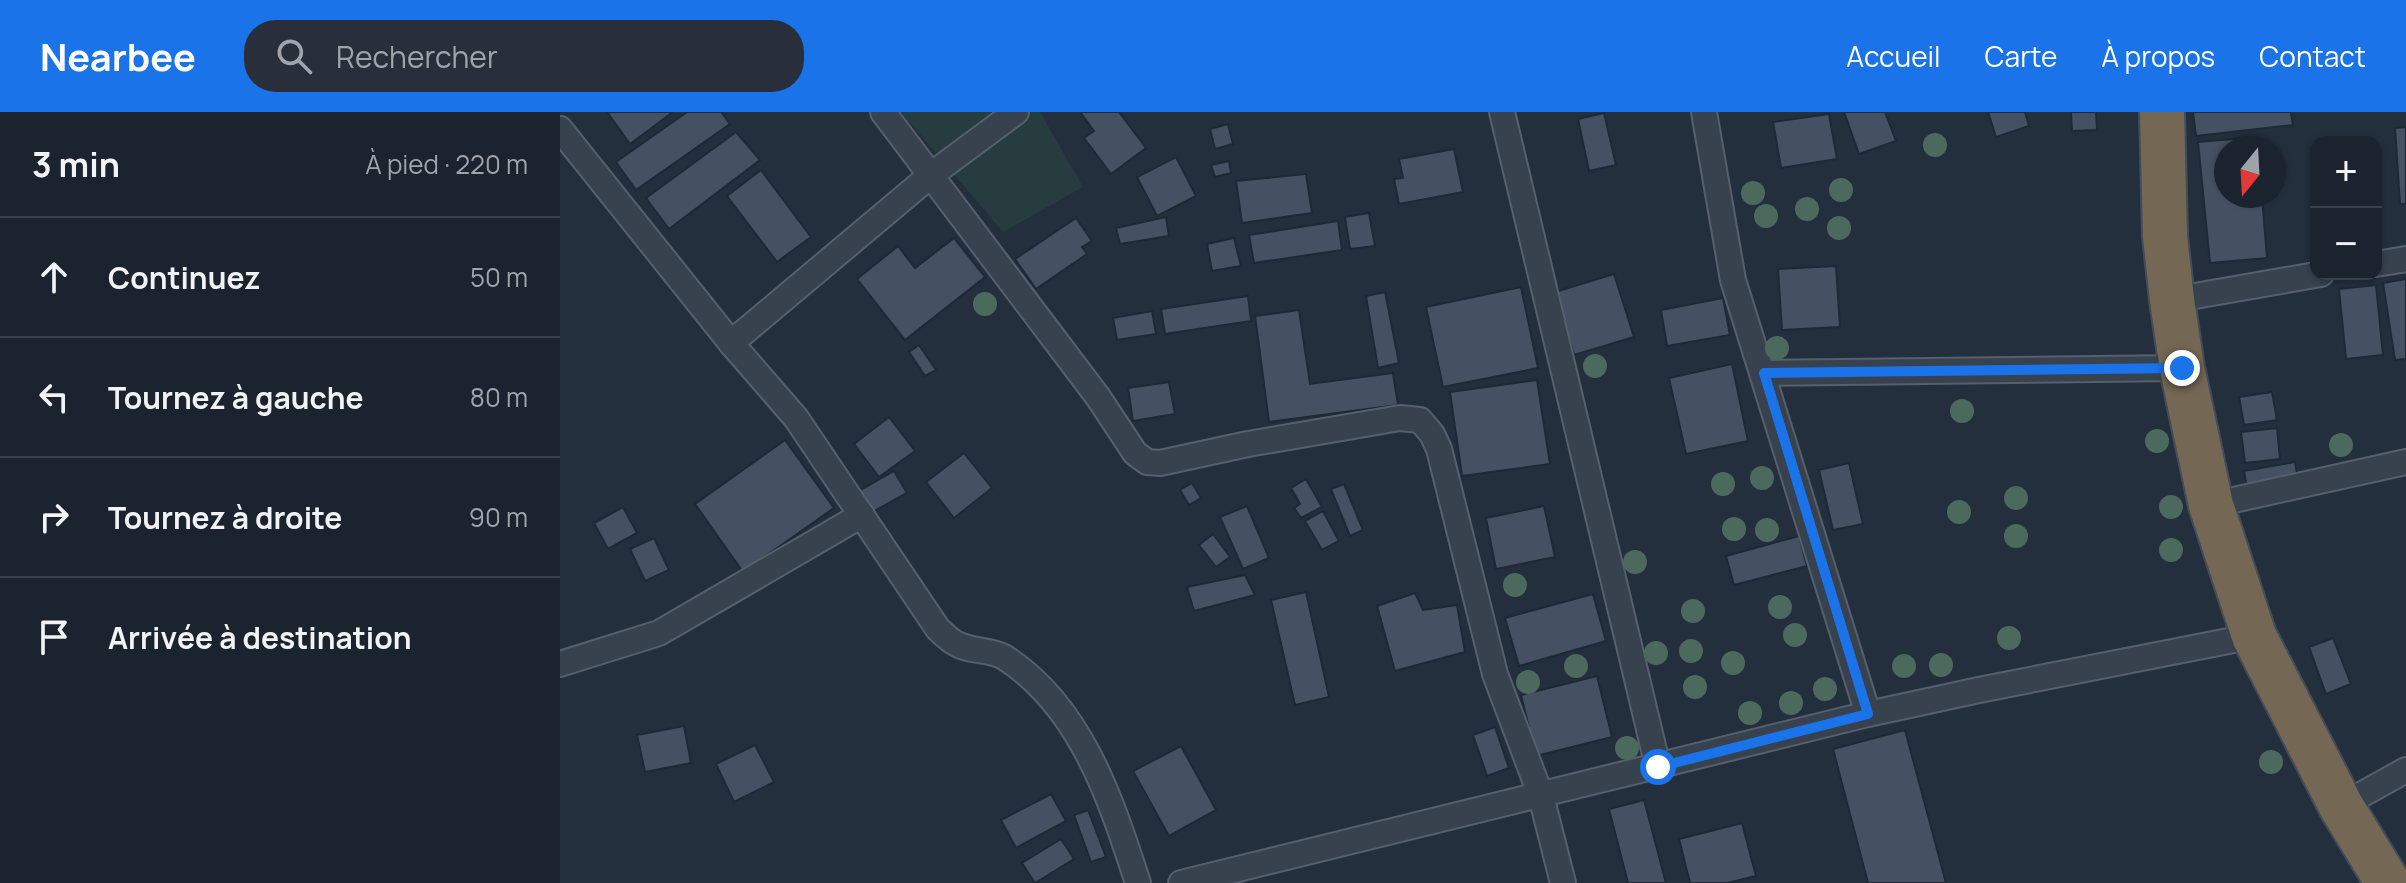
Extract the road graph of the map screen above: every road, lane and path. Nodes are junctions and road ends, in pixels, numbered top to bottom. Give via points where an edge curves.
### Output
1 (883, 112) edge
2 (1016, 112) edge
3 (1502, 112) edge
4 (1704, 112) edge
5 (2162, 112) edge
6 (560, 129) edge
7 (931, 175) junction
8 (2406, 259) edge
9 (2382, 263) edge
10 (2310, 276) edge
11 (2172, 300) junction
12 (731, 343) junction
13 (2182, 368) junction
14 (1764, 373) junction
15 (2406, 462) edge
16 (2211, 505) junction
17 (862, 515) junction
18 (2254, 636) junction
19 (560, 664) edge
20 (1868, 714) junction
21 (1658, 767) junction
22 (2406, 770) edge
23 (1541, 796) junction
24 (2341, 806) junction
25 (1138, 883) edge
26 (1181, 883) edge
27 (1563, 883) edge
28 (2388, 883) edge

1 - 7 street
2 - 7 street
3 - 21 street
4 - 14 street via 1733,280
5 - 11 highway
6 - 12 street
7 - 12 street
7 - 23 street via 1135,453 1147,462 1400,418 1420,420 1439,449 1495,674
8 - 9 street
10 - 11 street
11 - 13 highway
12 - 17 street via 796,418
13 - 14 street
13 - 16 highway
14 - 20 street
15 - 16 street
16 - 18 highway
17 - 19 street via 659,633
17 - 25 street via 938,629 958,645 1001,655 1058,705 1108,793
18 - 20 street
18 - 24 highway
20 - 21 street
21 - 23 street
22 - 24 street
23 - 26 street
23 - 27 street
24 - 28 highway

